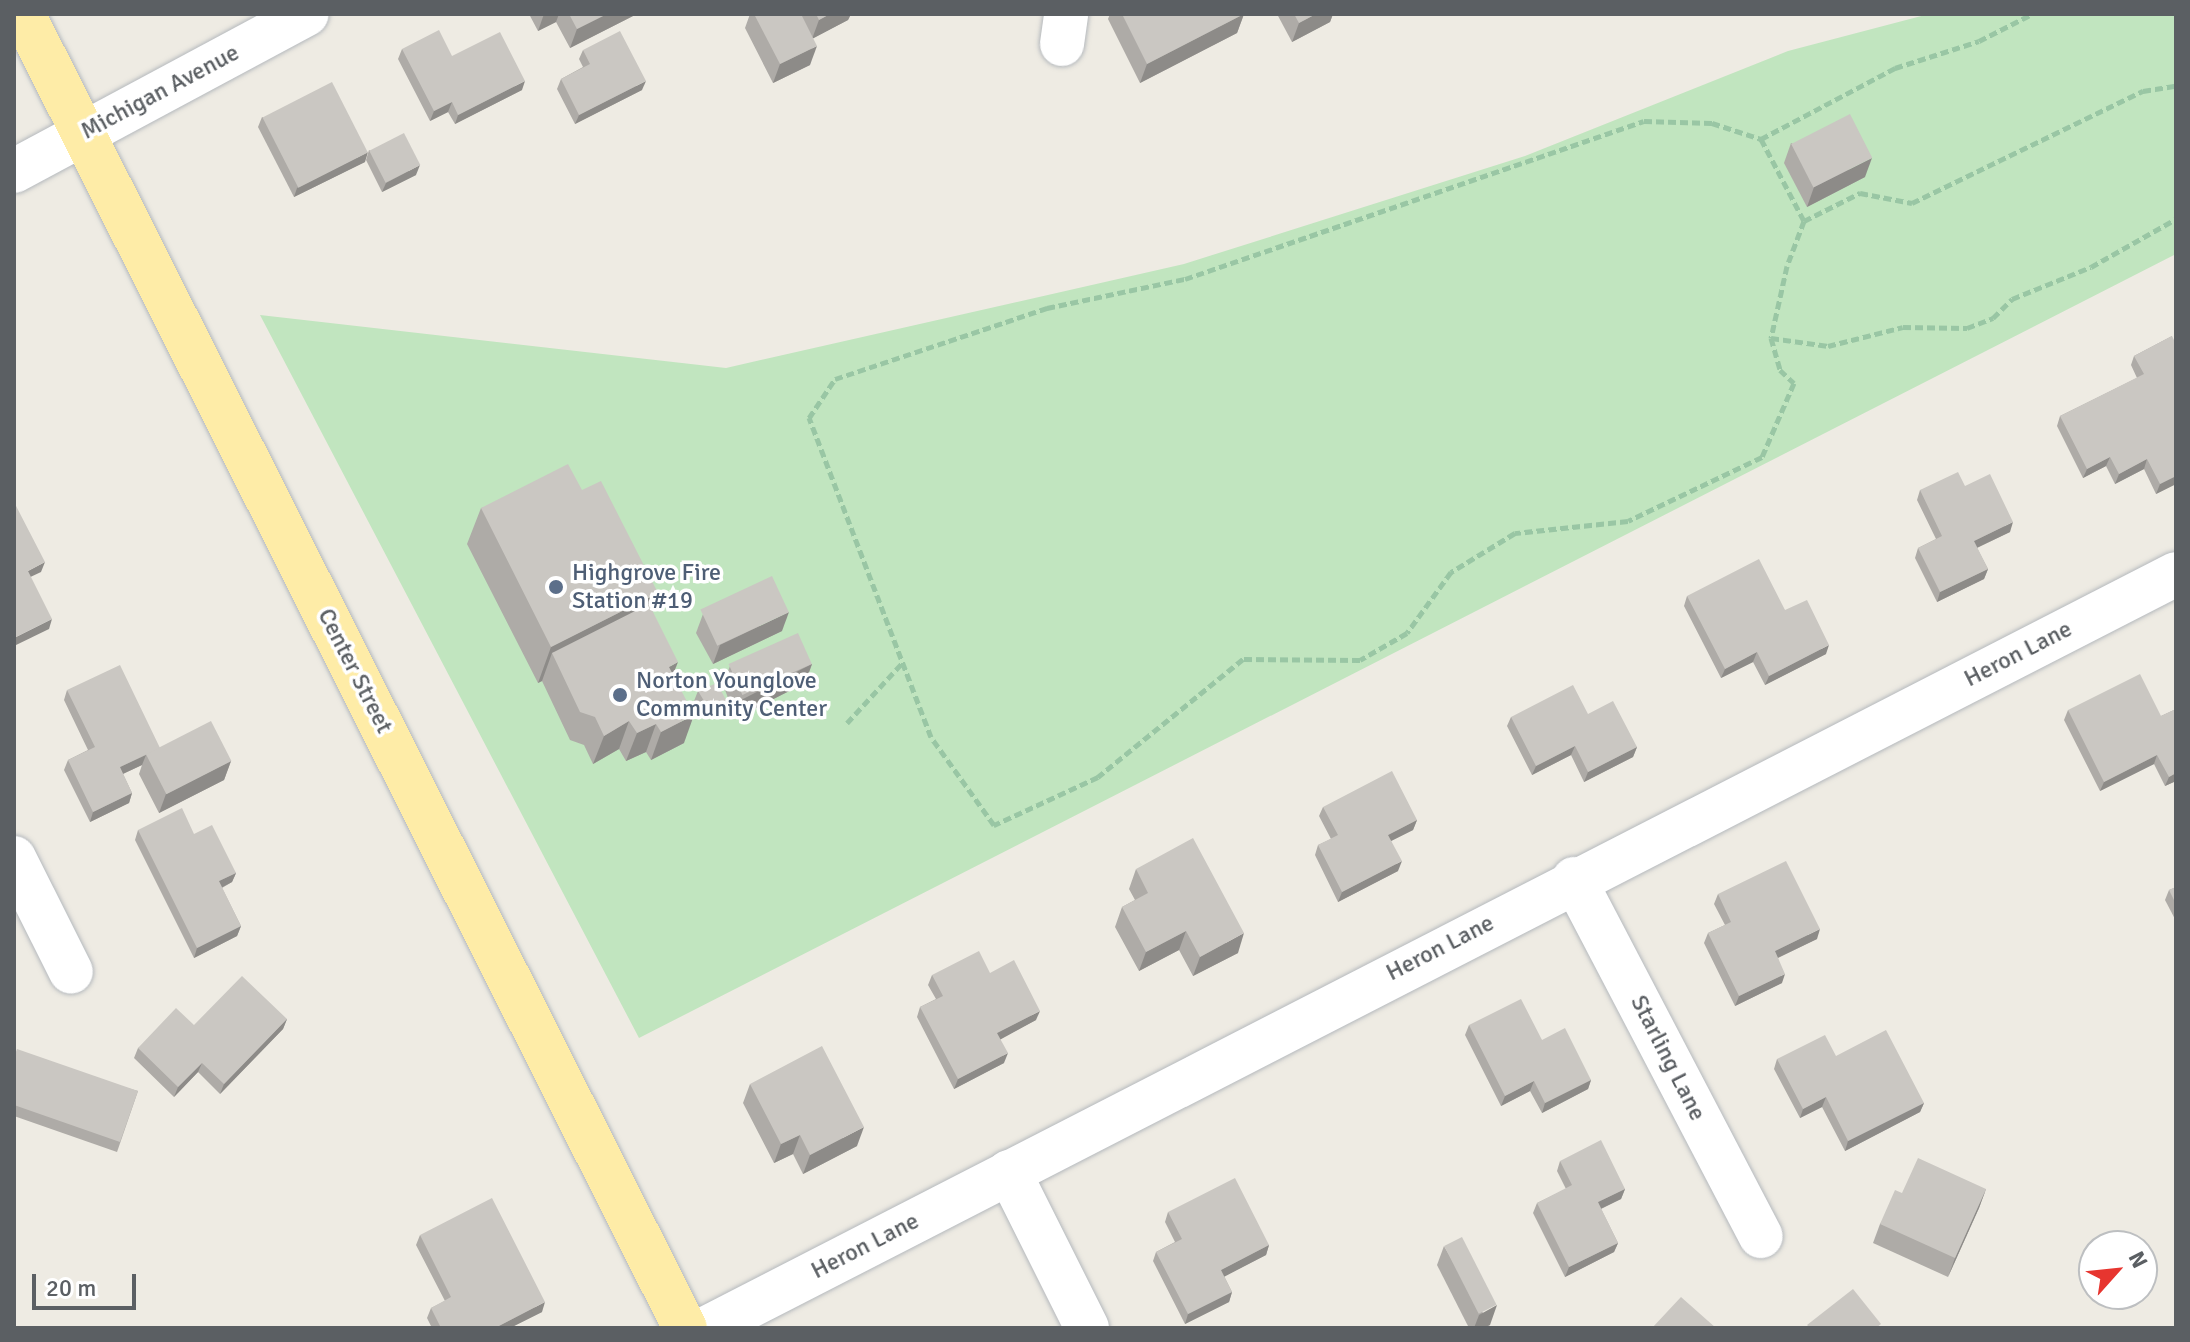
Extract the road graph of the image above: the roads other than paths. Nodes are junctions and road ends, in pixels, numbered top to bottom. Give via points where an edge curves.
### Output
1 (23, 14) edge
2 (307, 14) edge
3 (84, 134) junction
4 (14, 171) edge
5 (2176, 574) edge
6 (14, 858) edge
7 (1574, 879) junction
8 (71, 972) dead end
9 (1009, 1172) junction
10 (1761, 1236) dead end
11 (685, 1328) edge
12 (707, 1328) edge
13 (1087, 1328) edge

1 - 3 main road, Center Street
2 - 3 street, Michigan Avenue
3 - 4 street, Michigan Avenue
3 - 11 main road, Center Street
5 - 7 street, Heron Lane
6 - 8 street
7 - 9 street, Heron Lane
7 - 10 street, Starling Lane
9 - 12 street, Heron Lane
9 - 13 street

